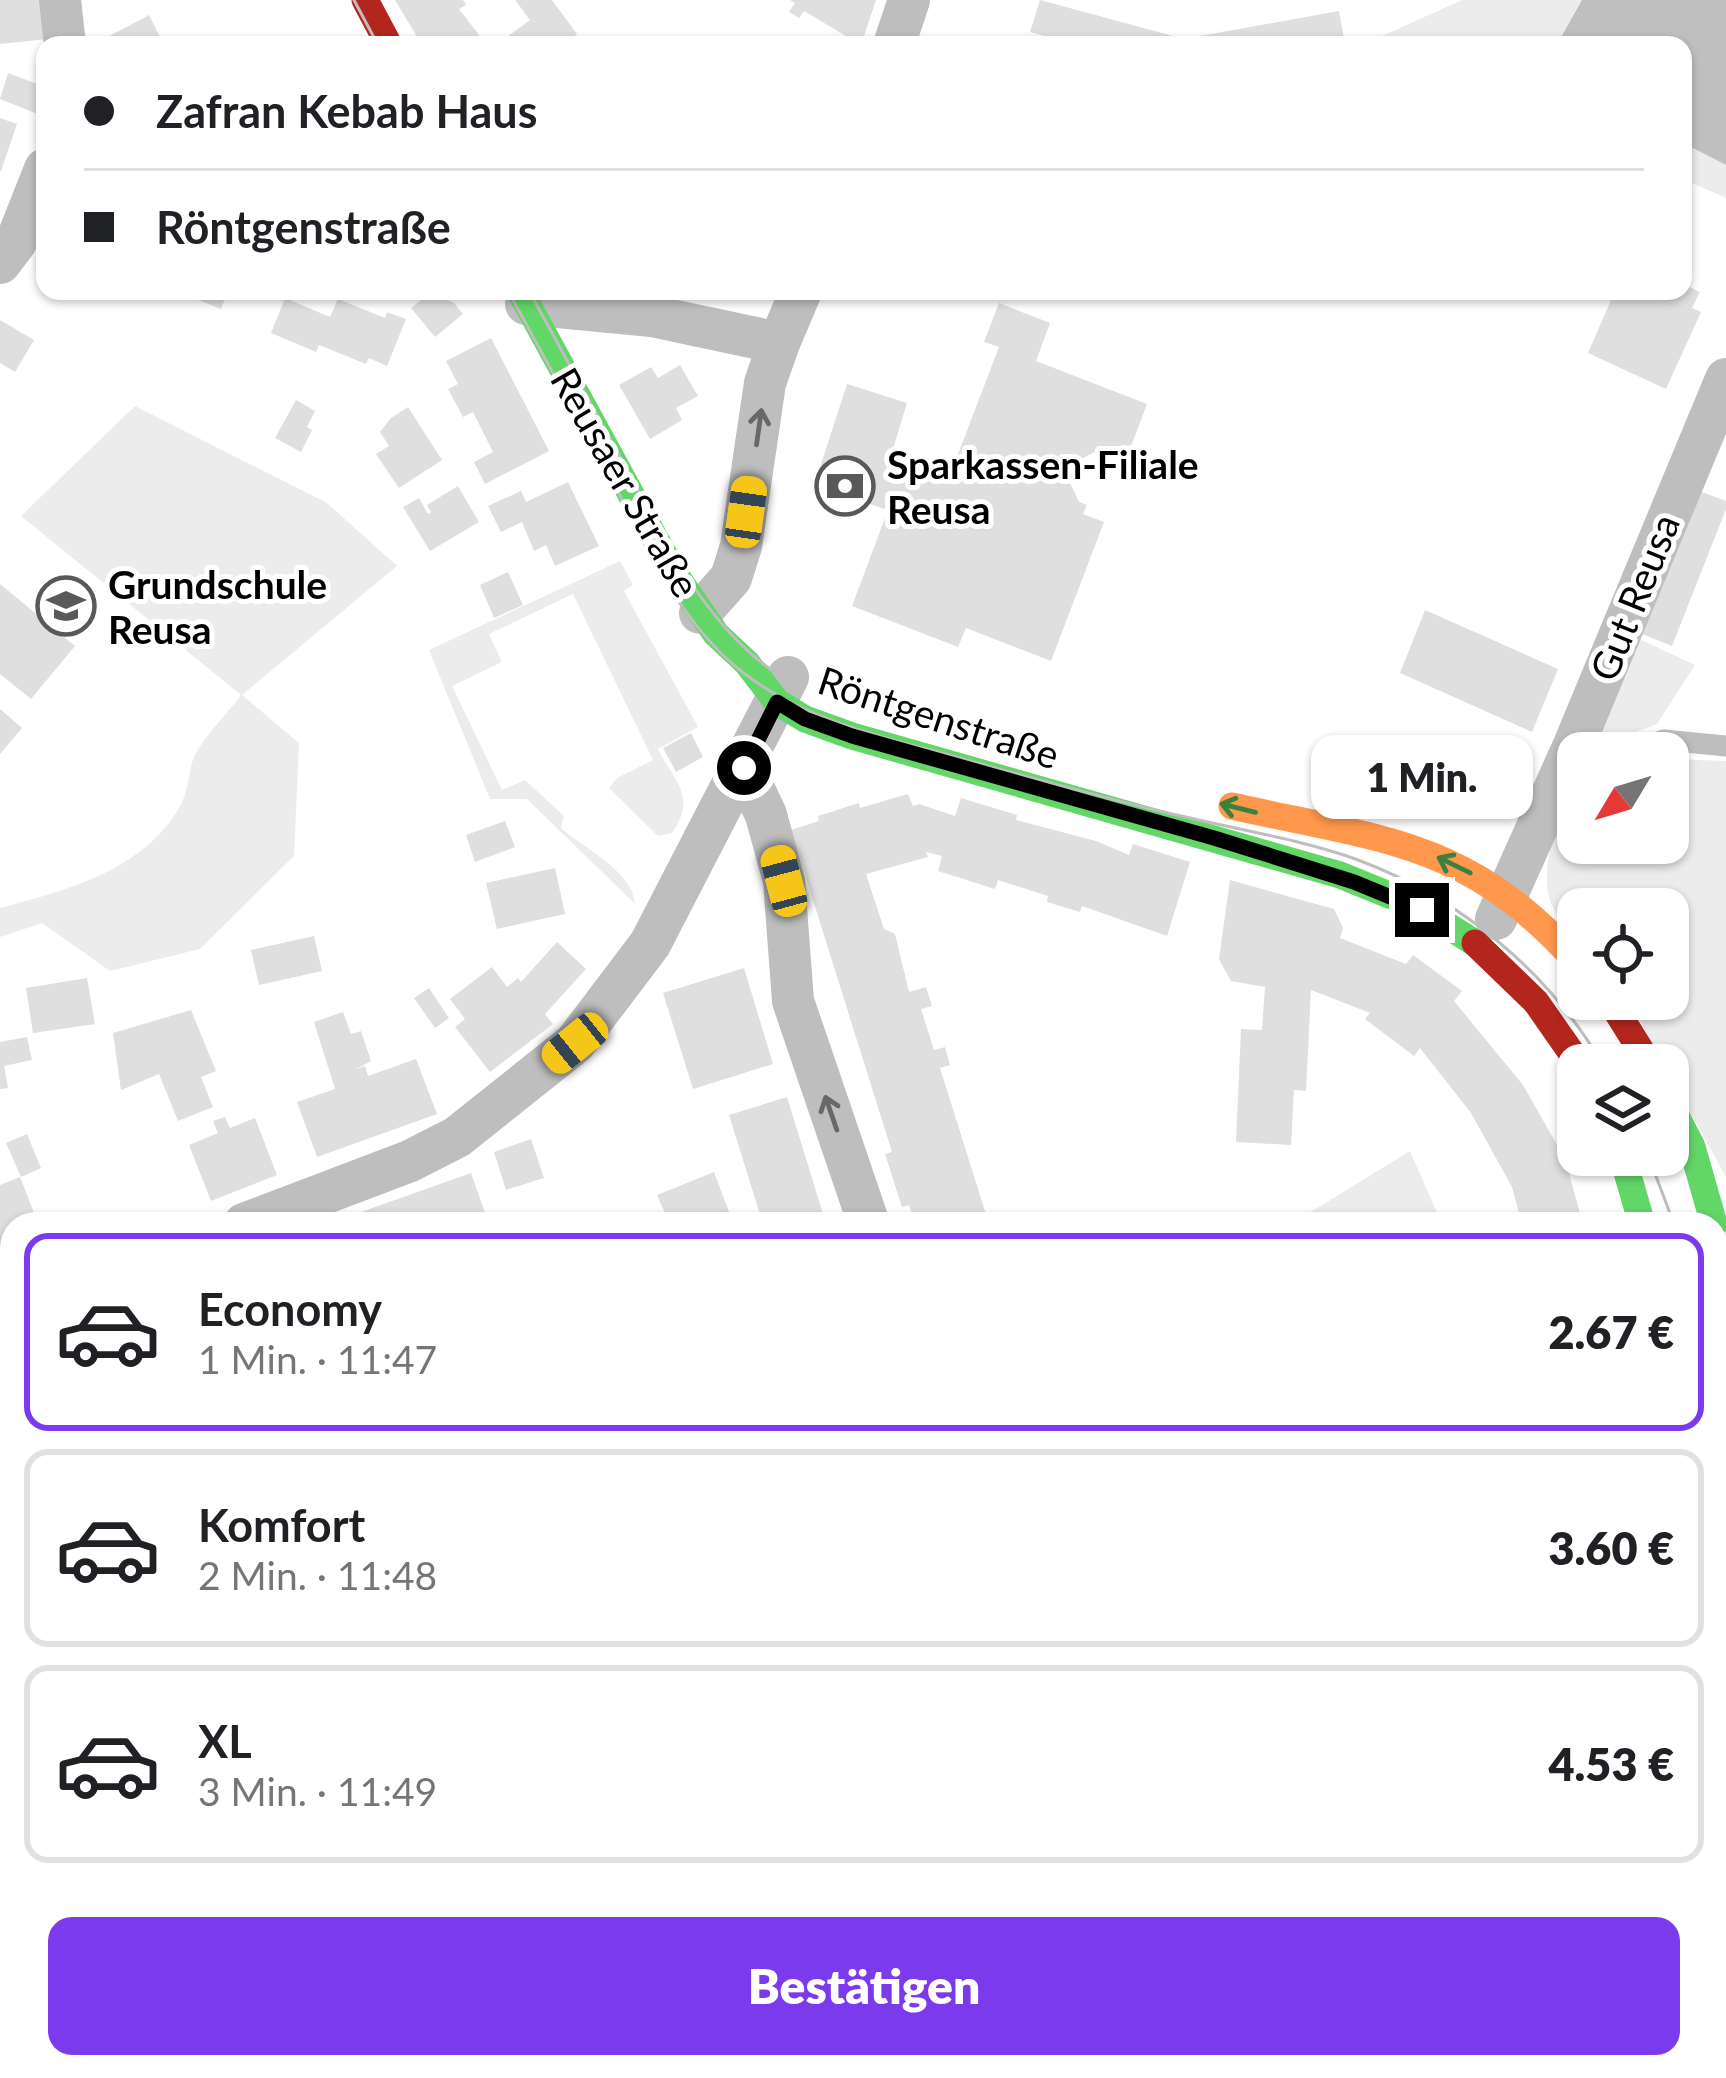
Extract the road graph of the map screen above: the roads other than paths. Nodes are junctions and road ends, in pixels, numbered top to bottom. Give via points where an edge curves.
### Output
1 (60, 0) edge
2 (365, 0) edge
3 (909, 0) edge
4 (64, 36) edge
5 (384, 36) edge
6 (897, 36) edge
7 (36, 192) edge
8 (0, 263) edge
9 (525, 300) edge
10 (543, 300) edge
11 (797, 300) edge
12 (779, 343) junction
13 (1726, 379) edge
14 (700, 613) junction
15 (747, 663) joint
16 (795, 688) junction
17 (1591, 732) edge
18 (1689, 742) edge
19 (1726, 746) edge
20 (744, 768) junction
21 (1195, 797) dead end
22 (1557, 800) edge
23 (1506, 896) junction
24 (1557, 943) edge
25 (1479, 945) junction
26 (1568, 1044) edge
27 (1689, 1141) edge
28 (1628, 1176) edge
29 (276, 1212) edge
30 (865, 1212) edge
31 (1639, 1212) edge
32 (1711, 1212) edge

1 - 4 street
2 - 5 street
3 - 6 street
7 - 8 street
9 - 14 street, Reusaer Straße
10 - 12 street
11 - 12 street
14 -> 12 street via 731,578 741,546 765,383
13 - 17 street, Gut Reusa
14 - 15 street, Reusaer Straße
15 - 16 street, Röntgenstraße
16 - 20 street
16 - 25 street, Röntgenstraße via 805,719 1354,882
18 - 19 lane
20 - 29 street via 650,944 575,1043 457,1137
30 -> 20 street via 793,1001 784,881
23 -> 21 street via 1412,845
22 - 23 street, Gut Reusa
23 - 24 street
23 - 25 street, Gut Reusa
25 - 26 street, Röntgenstraße
27 - 32 street
28 - 31 street

